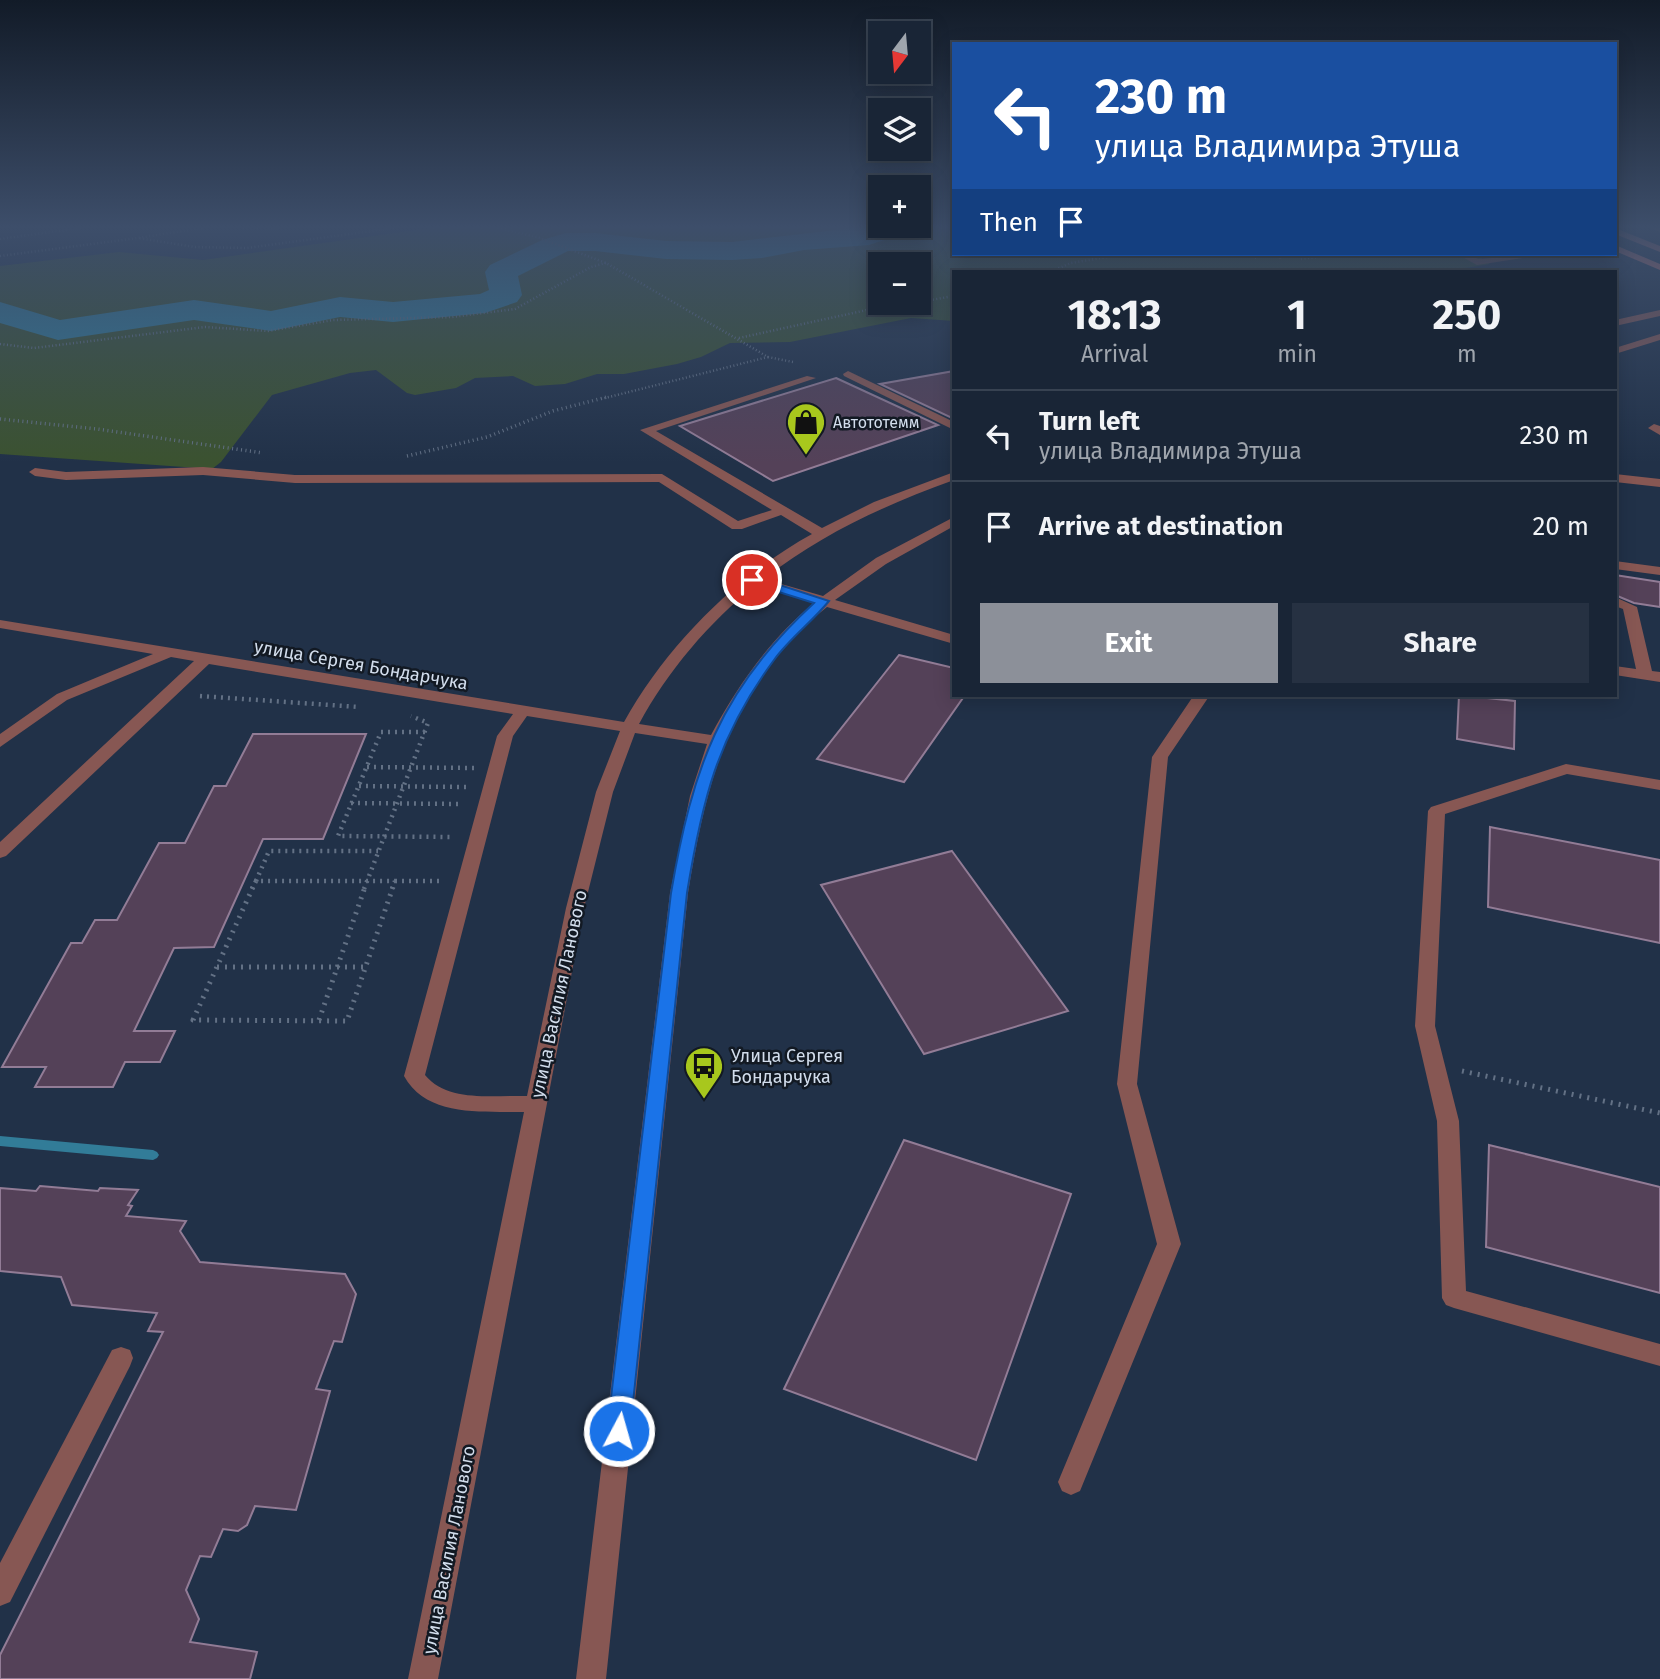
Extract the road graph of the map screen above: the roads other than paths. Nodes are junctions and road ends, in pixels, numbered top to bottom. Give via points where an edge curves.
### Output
1 (1660, 313) edge
2 (1617, 323) edge
3 (1660, 337) edge
4 (1617, 350) edge
5 (848, 374) dead end
6 (811, 379) dead end
7 (952, 426) edge
8 (35, 472) dead end
9 (952, 477) edge
10 (1617, 478) edge
11 (1660, 483) edge
12 (780, 510) junction
13 (952, 522) edge
14 (819, 532) junction
15 (1617, 565) edge
16 (1660, 571) edge
17 (752, 580) junction
18 (823, 601) junction
19 (1617, 602) edge
20 (0, 624) edge
21 (952, 639) edge
22 (171, 652) junction
23 (206, 658) junction
24 (1617, 670) edge
25 (1653, 676) edge
26 (1201, 697) edge
27 (523, 711) junction
28 (629, 727) junction
29 (717, 741) junction
30 (0, 742) edge
31 (1660, 785) edge
32 (0, 852) edge
33 (536, 1104) junction
34 (1660, 1355) edge
35 (121, 1358) dead end
36 (1070, 1482) dead end
37 (0, 1592) edge
38 (423, 1679) edge
39 (591, 1679) edge

1 - 2 street
3 - 4 street
5 - 7 street
6 - 12 street via 646,430
8 - 12 street via 66,476 203,471 295,479 662,478 737,526
9 - 14 street, улица Василия Ланового via 907,491
10 - 11 street
12 - 14 street
13 - 18 street via 898,549
14 - 17 street, улица Василия Ланового
15 - 16 street
17 - 18 street
17 - 28 street, улица Василия Ланового via 710,619 657,680
18 - 21 street
18 - 29 street via 770,656
19 - 25 street via 1630,607
20 - 22 street, улица Сергея Бондарчука
22 - 23 street, улица Сергея Бондарчука
22 - 30 street via 62,697
23 - 27 street, улица Сергея Бондарчука
23 - 32 street
24 - 25 street
26 - 36 street via 1160,757 1127,1084 1169,1244
27 - 28 street, улица Сергея Бондарчука
27 - 33 street via 505,736 414,1076 426,1091 456,1102
28 - 29 street, улица Сергея Бондарчука
28 - 33 street, улица Василия Ланового via 608,782 575,908
29 - 39 street via 691,822 679,893
31 - 34 street via 1566,769 1437,811 1425,1026 1448,1121 1454,1297
33 - 38 street, улица Василия Ланового
35 - 37 street

